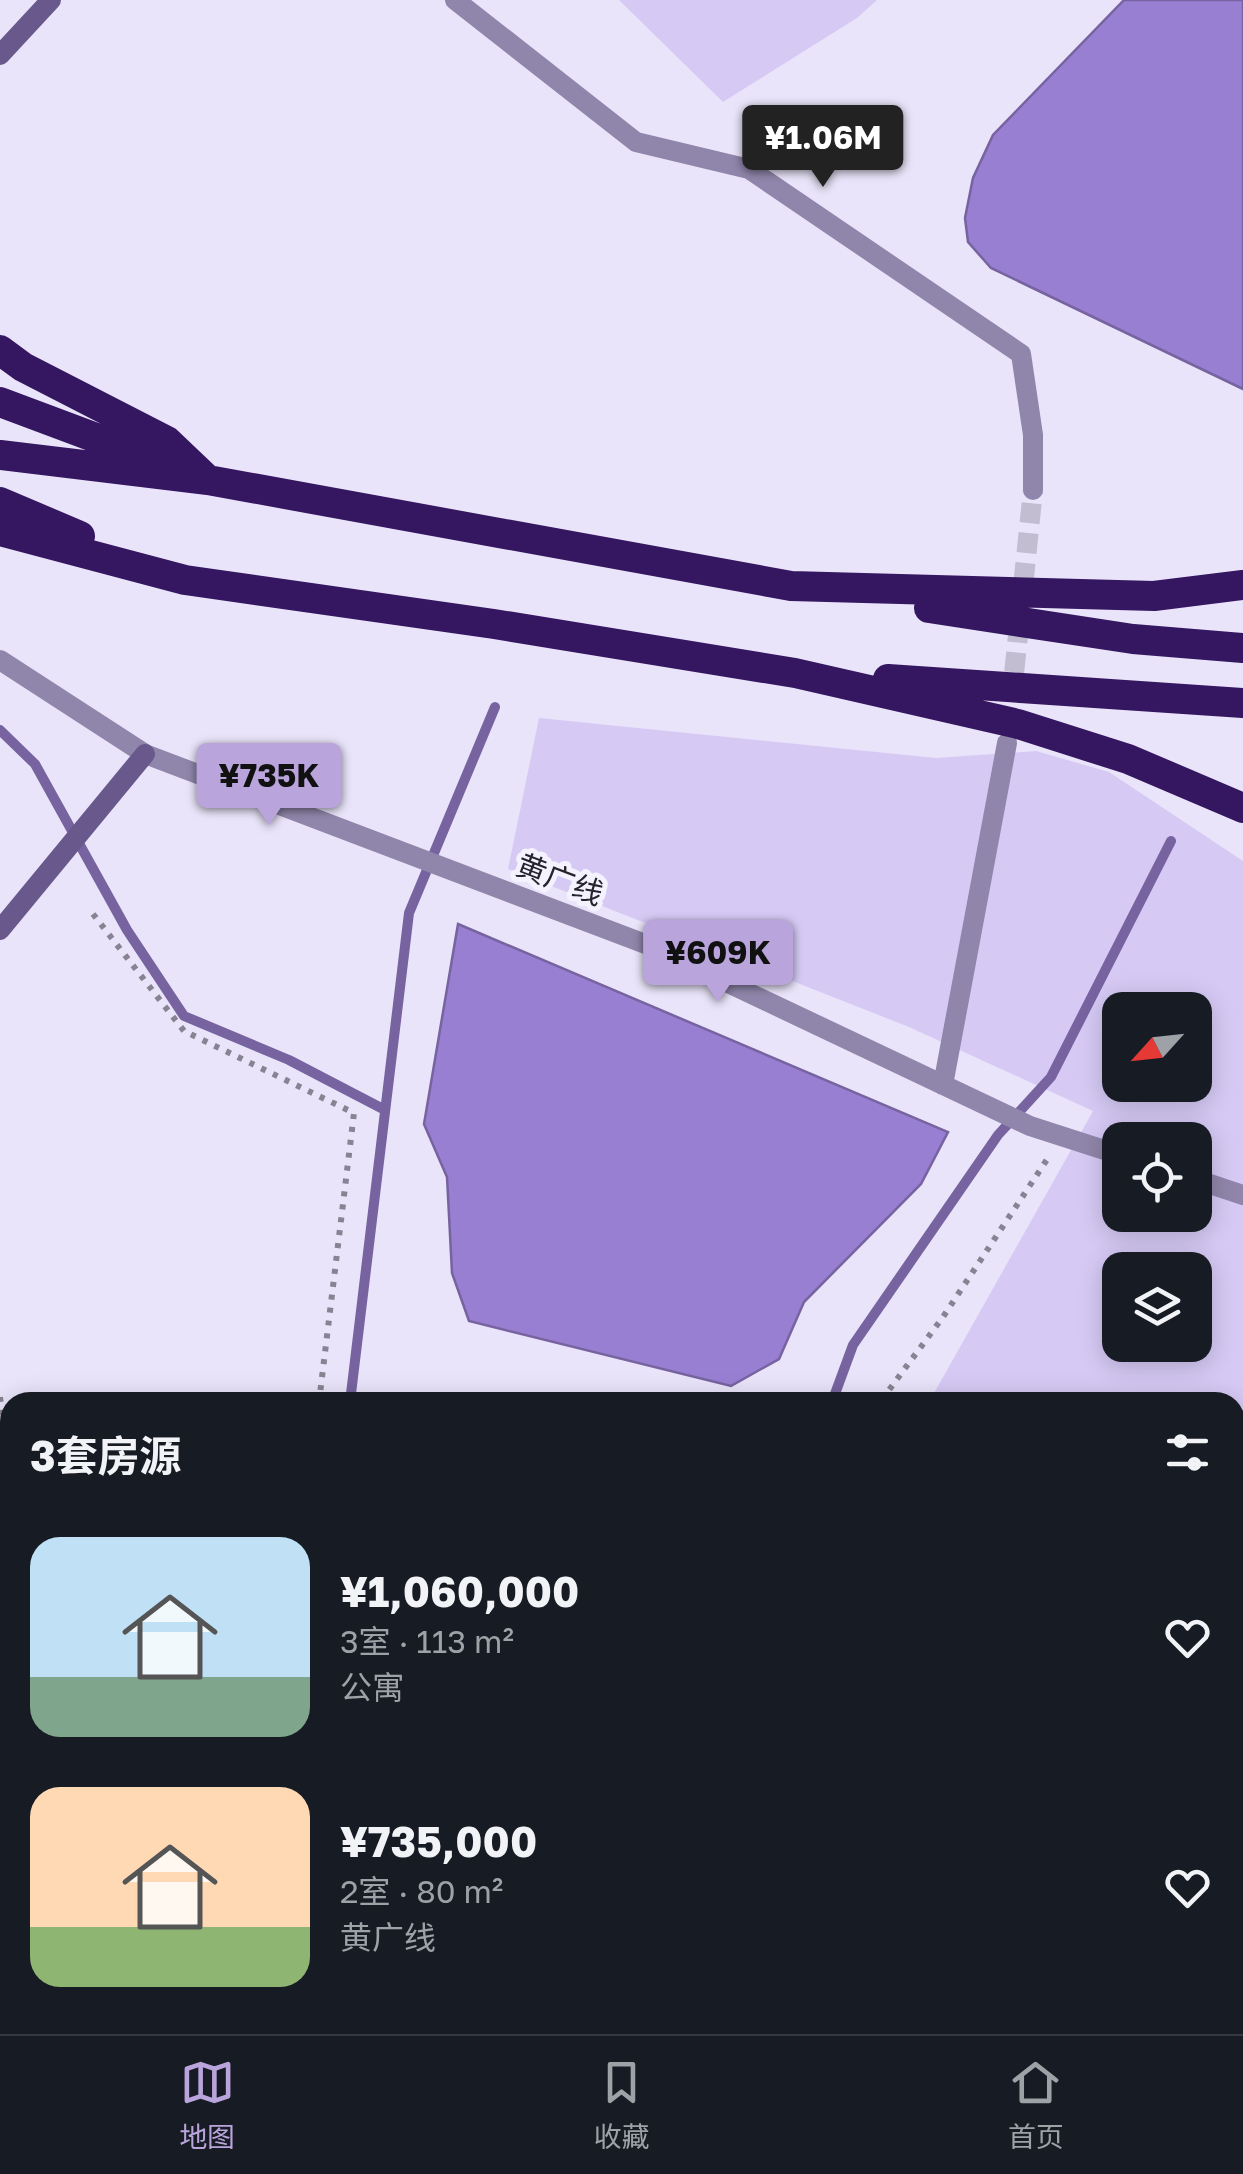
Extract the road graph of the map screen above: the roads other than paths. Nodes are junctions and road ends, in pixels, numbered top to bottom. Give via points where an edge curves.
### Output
1 (51, 0) edge
2 (455, 0) edge
3 (0, 55) edge
4 (0, 350) edge
5 (0, 402) edge
6 (0, 455) edge
7 (208, 480) junction
8 (1033, 490) tunnel mouth
9 (0, 502) edge
10 (0, 531) edge
11 (185, 580) junction
12 (1243, 585) edge
13 (791, 586) junction
14 (1243, 648) edge
15 (0, 660) edge
16 (795, 673) junction
17 (1243, 703) edge
18 (1007, 744) tunnel mouth
19 (144, 754) junction
20 (1243, 808) edge
21 (0, 930) edge
22 (943, 1085) junction
23 (1102, 1149) edge
24 (1212, 1185) edge
25 (1243, 1195) edge

1 - 3 street
2 - 8 street via 636,142 749,169 1021,354
4 - 7 highway via 166,441
5 - 7 highway
6 - 7 highway
7 - 13 highway
9 - 11 highway
10 - 11 highway
11 - 16 highway
12 - 13 highway via 1154,596
13 - 14 highway via 1133,640
15 - 19 street, 黄广线
16 - 17 highway
16 - 20 highway via 1018,724 1128,759
18 - 22 street
19 - 21 street
19 - 22 street, 黄广线 via 648,945
22 - 23 street, 黄广线 via 1030,1126
24 - 25 street

